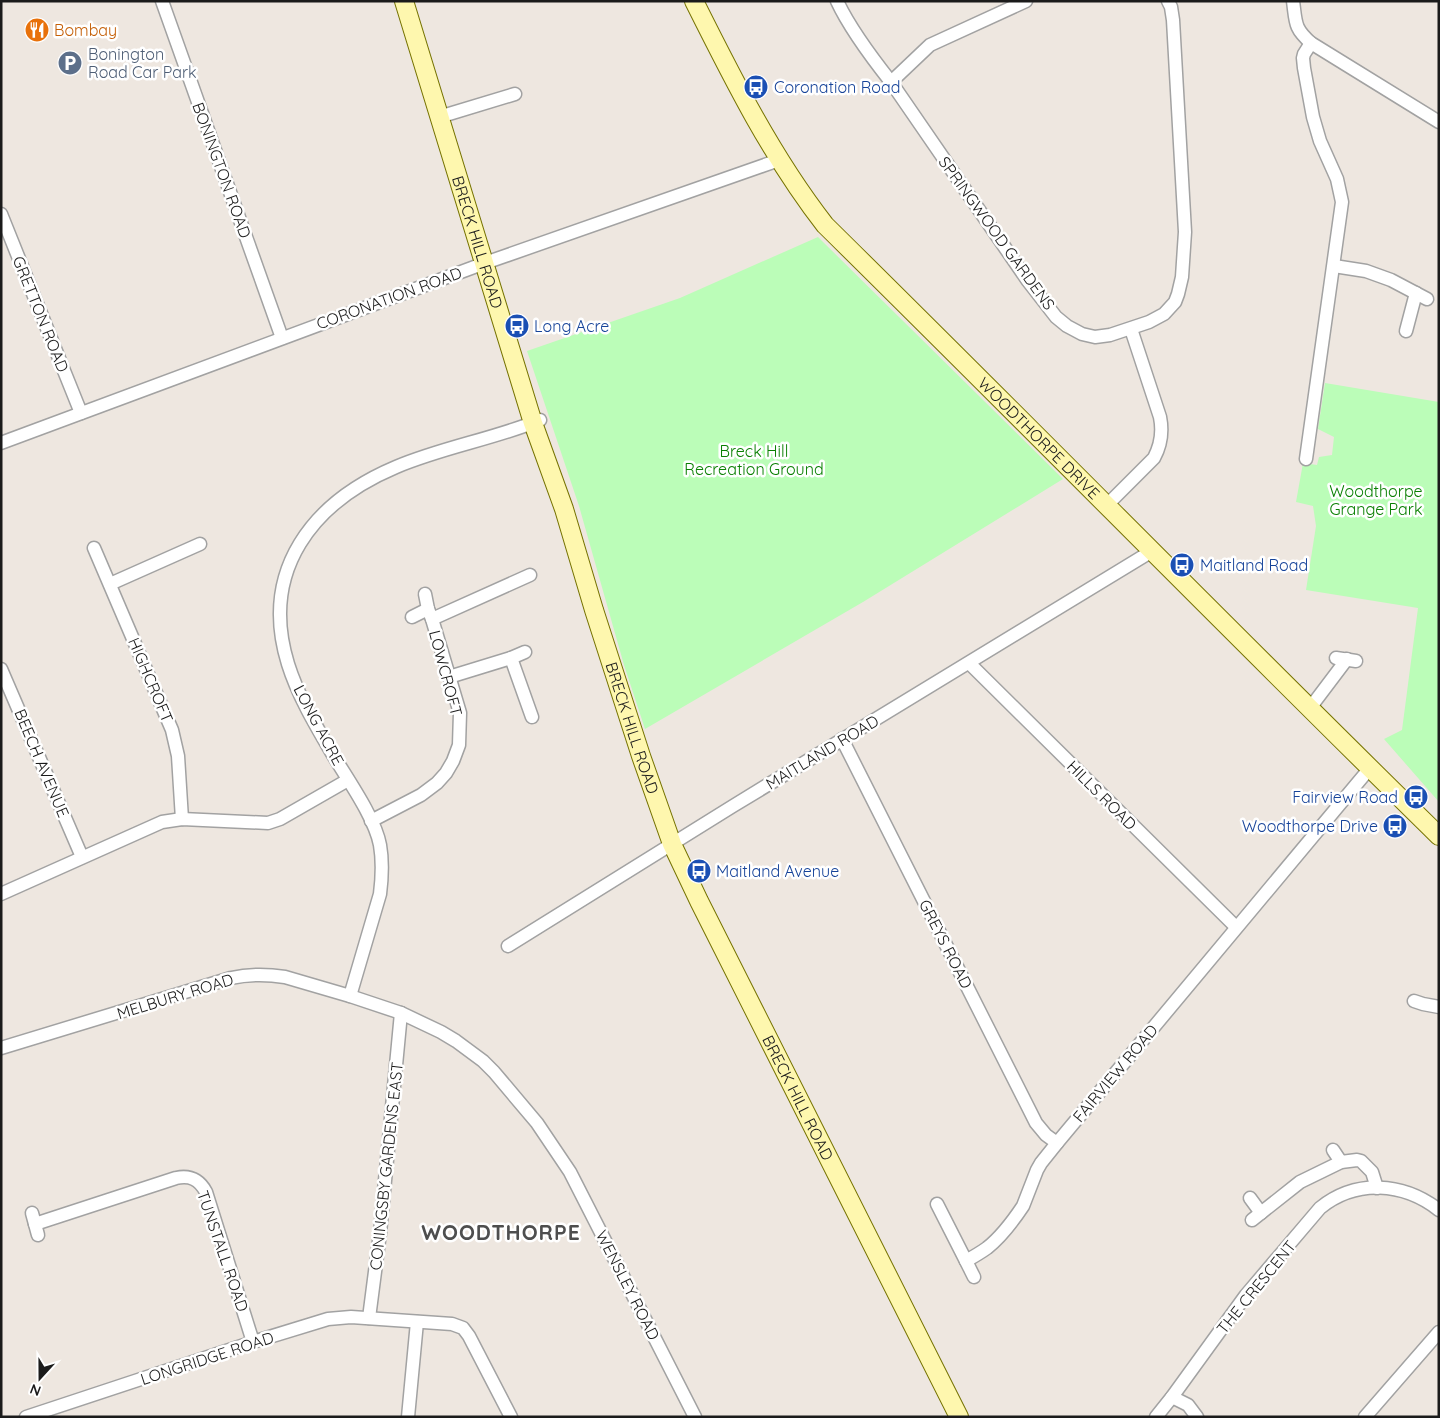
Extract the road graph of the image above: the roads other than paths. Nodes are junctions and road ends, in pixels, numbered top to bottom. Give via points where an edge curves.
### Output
1 (404, 1) edge
2 (694, 1) edge
3 (837, 1) edge
4 (1026, 1) edge
5 (1168, 1) edge
6 (1293, 1) edge
7 (164, 6) edge
8 (1311, 44) junction
9 (891, 82) junction
10 (515, 94) dead end
11 (439, 116) junction
12 (1439, 122) edge
13 (779, 160) junction
14 (1, 214) edge
15 (485, 263) junction
16 (1334, 266) junction
17 (1131, 329) junction
18 (1406, 331) dead end
19 (282, 338) junction
20 (81, 413) junction
21 (537, 422) junction
22 (1, 443) edge
23 (1306, 459) dead end
24 (1107, 505) junction
25 (200, 544) dead end
26 (94, 548) dead end
27 (1152, 551) junction
28 (530, 575) dead end
29 (110, 584) junction
30 (425, 594) dead end
31 (430, 614) junction
32 (412, 617) dead end
33 (525, 652) dead end
34 (511, 658) junction
35 (1346, 659) dead end
36 (969, 662) junction
37 (1, 669) edge
38 (449, 677) junction
39 (1310, 708) junction
40 (532, 717) dead end
41 (842, 739) junction
42 (1370, 768) junction
43 (348, 780) junction
44 (182, 819) junction
45 (371, 821) junction
46 (1439, 836) edge
47 (672, 844) junction
48 (82, 857) junction
49 (1, 894) edge
50 (1236, 927) junction
51 (508, 946) dead end
52 (350, 996) junction
53 (1414, 1001) dead end
54 (1439, 1008) edge
55 (401, 1013) junction
56 (1, 1048) edge
57 (1057, 1142) junction
58 (1333, 1150) dead end
59 (1341, 1162) junction
60 (1292, 1172) dead end
61 (1300, 1182) junction
62 (1377, 1188) junction
63 (1250, 1198) dead end
64 (937, 1204) dead end
65 (1438, 1207) edge
66 (35, 1224) dead end
67 (966, 1261) junction
68 (974, 1277) dead end
69 (369, 1318) junction
70 (417, 1322) junction
71 (1439, 1332) edge
72 (253, 1342) junction
73 (1172, 1397) junction
74 (26, 1417) edge
75 (408, 1417) edge
76 (511, 1417) edge
77 (695, 1417) edge
78 (959, 1417) edge
79 (1156, 1417) edge
80 (1197, 1417) edge
81 (1365, 1417) edge

1 - 11 street, BRECK HILL ROAD
2 - 13 street, WOODTHORPE DRIVE
3 - 9 street, SPRINGWOOD GARDENS
4 - 9 street via 930,45
5 - 17 street, SPRINGWOOD GARDENS via 1173,20 1185,232 1182,277 1178,294 1169,308 1157,318
6 - 8 street via 1298,29
7 - 19 street, BONINGTON ROAD
8 - 12 street
8 - 16 street via 1304,54 1304,63 1313,117 1337,179 1342,202
9 - 17 street, SPRINGWOOD GARDENS via 1056,317 1088,336
10 - 11 street
11 - 15 street, BRECK HILL ROAD
13 - 15 street, CORONATION ROAD
13 - 24 street, WOODTHORPE DRIVE via 825,225
14 - 20 street, GRETTON ROAD
15 - 19 street, CORONATION ROAD
15 - 21 street, BRECK HILL ROAD
16 - 18 street via 1366,271 1421,296
16 - 23 street
17 - 24 street via 1160,417 1161,439 1154,458
19 - 20 street, CORONATION ROAD
20 - 22 street, CORONATION ROAD
21 - 43 street, LONG ACRE via 426,456 370,480 341,498 312,524 300,542 284,577 280,607 288,663 313,722
21 - 47 street, BRECK HILL ROAD via 594,610
24 - 27 street, WOODTHORPE DRIVE
25 - 29 street
26 - 29 street, HIGHCROFT
27 - 36 street, MAITLAND ROAD
27 - 39 street, WOODTHORPE DRIVE
28 - 31 street, LOWCROFT
29 - 44 street, HIGHCROFT via 172,730 178,756
30 - 31 street
31 - 32 street
31 - 38 street, LOWCROFT
33 - 34 street
34 - 38 street
34 - 40 street
35 - 39 street
36 - 41 street, MAITLAND ROAD
36 - 50 street, HILLS ROAD
37 - 48 street, BEECH AVENUE
38 - 45 street, LOWCROFT via 460,714 459,745 454,761 437,783
39 - 42 street, WOODTHORPE DRIVE
41 - 47 street, MAITLAND ROAD
41 - 57 street, GREYS ROAD via 1036,1124
42 - 46 street, WOODTHORPE DRIVE
42 - 50 street, FAIRVIEW ROAD
43 - 44 street via 268,823
43 - 45 street, LONG ACRE
44 - 48 street via 162,822
45 - 52 street, LONG ACRE via 380,844 382,878
47 - 51 street
47 - 78 street, BRECK HILL ROAD
48 - 49 street
50 - 57 street, FAIRVIEW ROAD
52 - 55 street, WENSLEY ROAD
52 - 56 street, MELBURY ROAD via 274,975 238,976
53 - 54 street
55 - 69 street, CONINGSBY GARDENS EAST
55 - 77 street, WENSLEY ROAD via 441,1032 470,1051 494,1072 536,1123 570,1172
57 - 67 street, FAIRVIEW ROAD via 1037,1170 1020,1211 988,1248
58 - 59 street
59 - 61 street
59 - 62 street via 1361,1161 1372,1172
60 - 61 street
61 - 63 street via 1256,1217
62 - 65 street, THE CRESCENT via 1398,1189
62 - 73 street, THE CRESCENT via 1345,1193 1320,1208 1246,1295
64 - 67 street
66 - 72 street, TUNSTALL ROAD via 176,1178 194,1179 206,1192
67 - 68 street
69 - 70 street, LONGRIDGE ROAD
69 - 72 street, LONGRIDGE ROAD via 328,1319
70 - 75 street
70 - 76 street, LONGRIDGE ROAD via 458,1325 466,1331
71 - 81 street
72 - 74 street, LONGRIDGE ROAD
73 - 79 street, THE CRESCENT
73 - 80 street via 1188,1405

